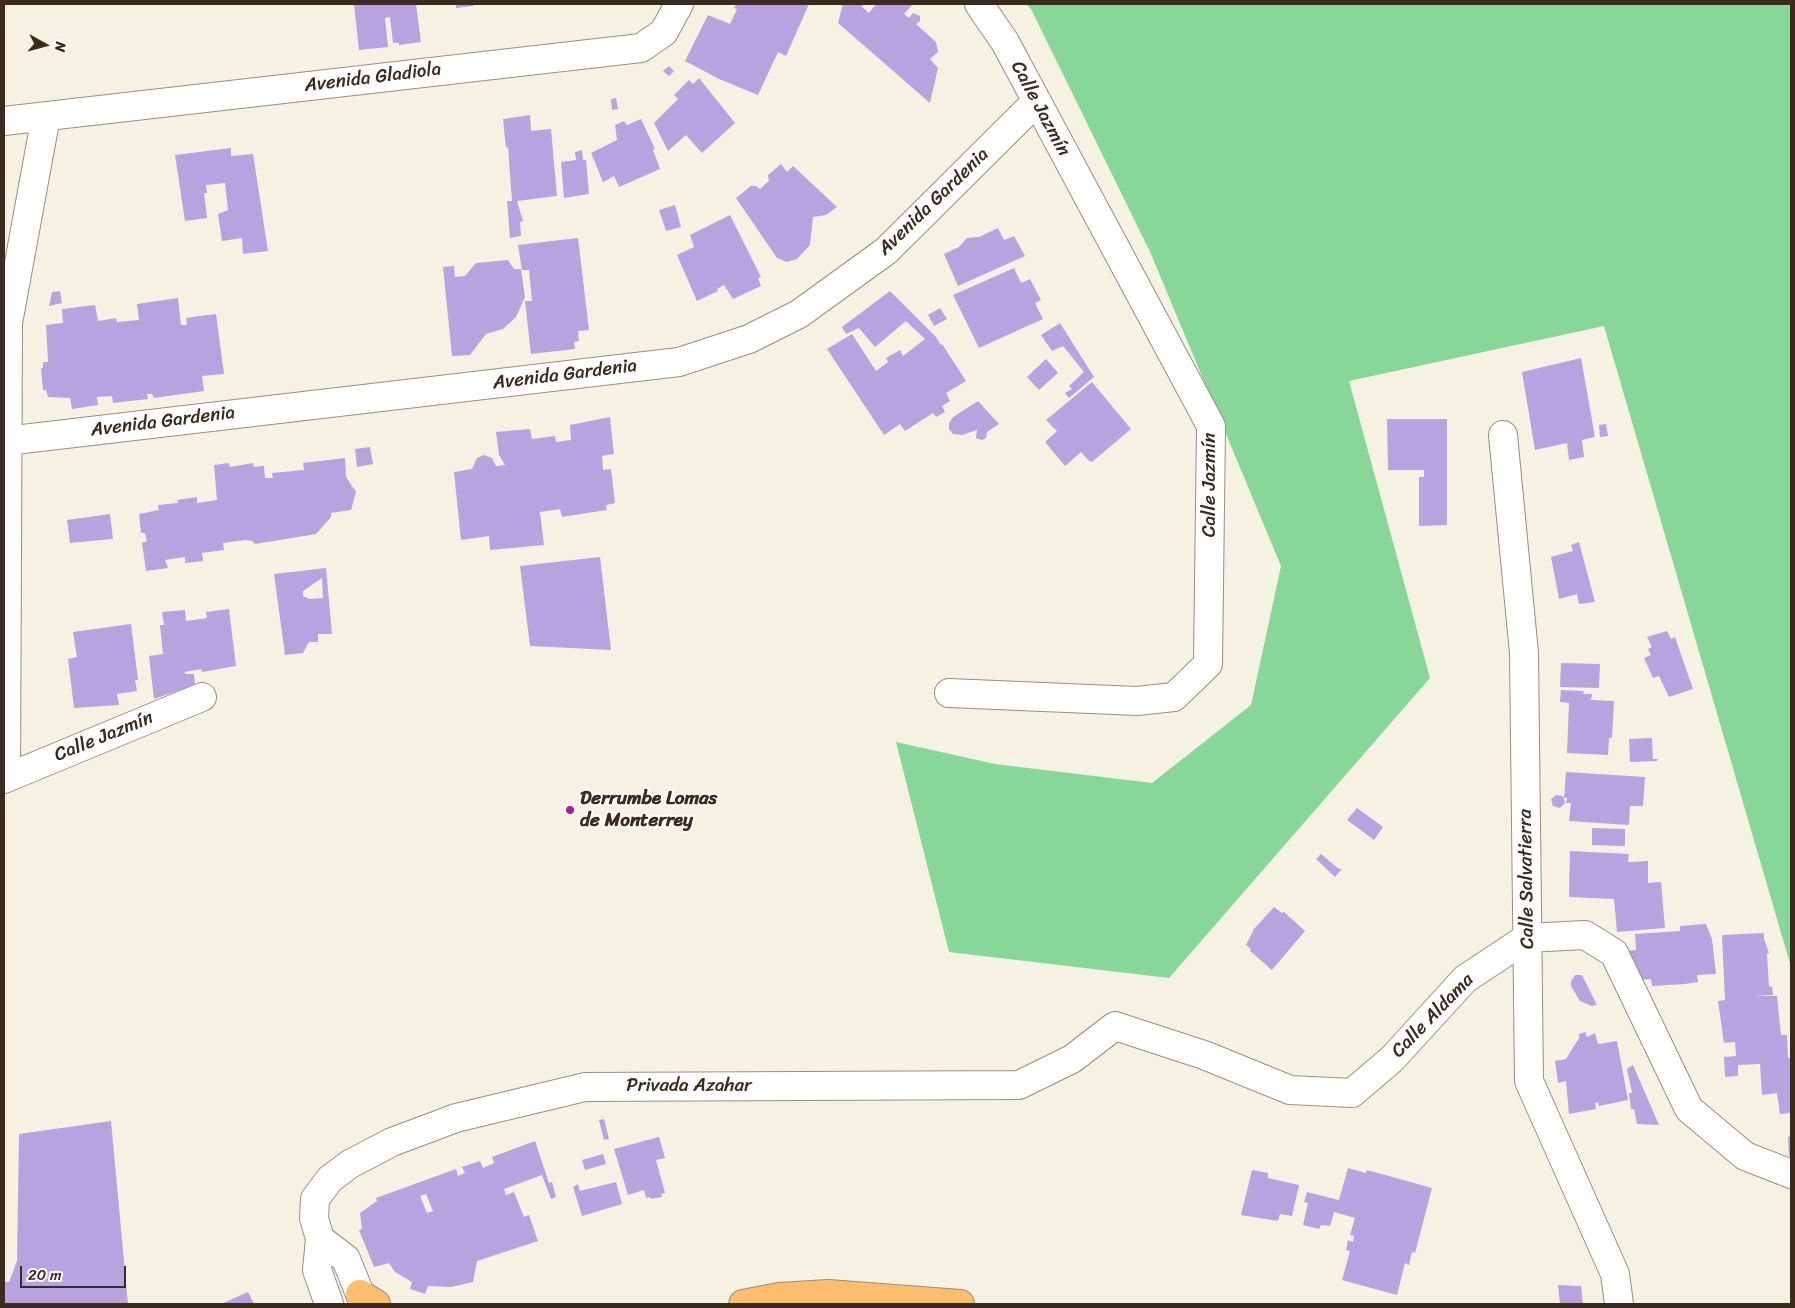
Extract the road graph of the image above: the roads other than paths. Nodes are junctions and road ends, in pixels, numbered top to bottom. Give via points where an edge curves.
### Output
1 (679, 4) edge
2 (979, 4) edge
3 (1036, 102) junction
4 (46, 116) junction
5 (4, 121) edge
6 (1503, 435) dead end
7 (6, 441) junction
8 (949, 693) dead end
9 (202, 697) dead end
10 (5, 778) edge
11 (1527, 938) junction
12 (1115, 1026) joint
13 (1791, 1174) edge
14 (320, 1238) junction
15 (367, 1301) edge
16 (330, 1304) edge
17 (743, 1304) edge
18 (960, 1304) edge
19 (1619, 1304) edge

1 - 4 street, Avenida Gladiola via 664,32 641,48
2 - 3 street, Calle Jazmín via 1005,42
3 - 7 street, Avenida Gardenia via 886,251 800,314 749,339 679,362
3 - 8 street, Calle Jazmín via 1211,426 1208,664 1174,697 1138,701
4 - 5 street, Avenida Gladiola
4 - 7 street via 8,323
6 - 11 street, Calle Salvatierra via 1524,653
7 - 10 street
9 - 10 street, Calle Jazmín
11 - 12 street, Calle Aldama via 1465,979 1392,1059 1352,1093 1290,1090 1204,1055
11 - 13 street via 1585,935 1614,953 1688,1109 1745,1156
11 - 19 street, Calle Salvatierra via 1529,1081 1615,1274
12 - 14 street, Privada Azahar via 1072,1059 1019,1085 586,1087 456,1118 392,1142 350,1164 330,1179 315,1199 314,1218
14 - 15 street via 346,1259
14 - 16 street, Privada Azahar via 317,1270
17 - 18 main road via 828,1294

